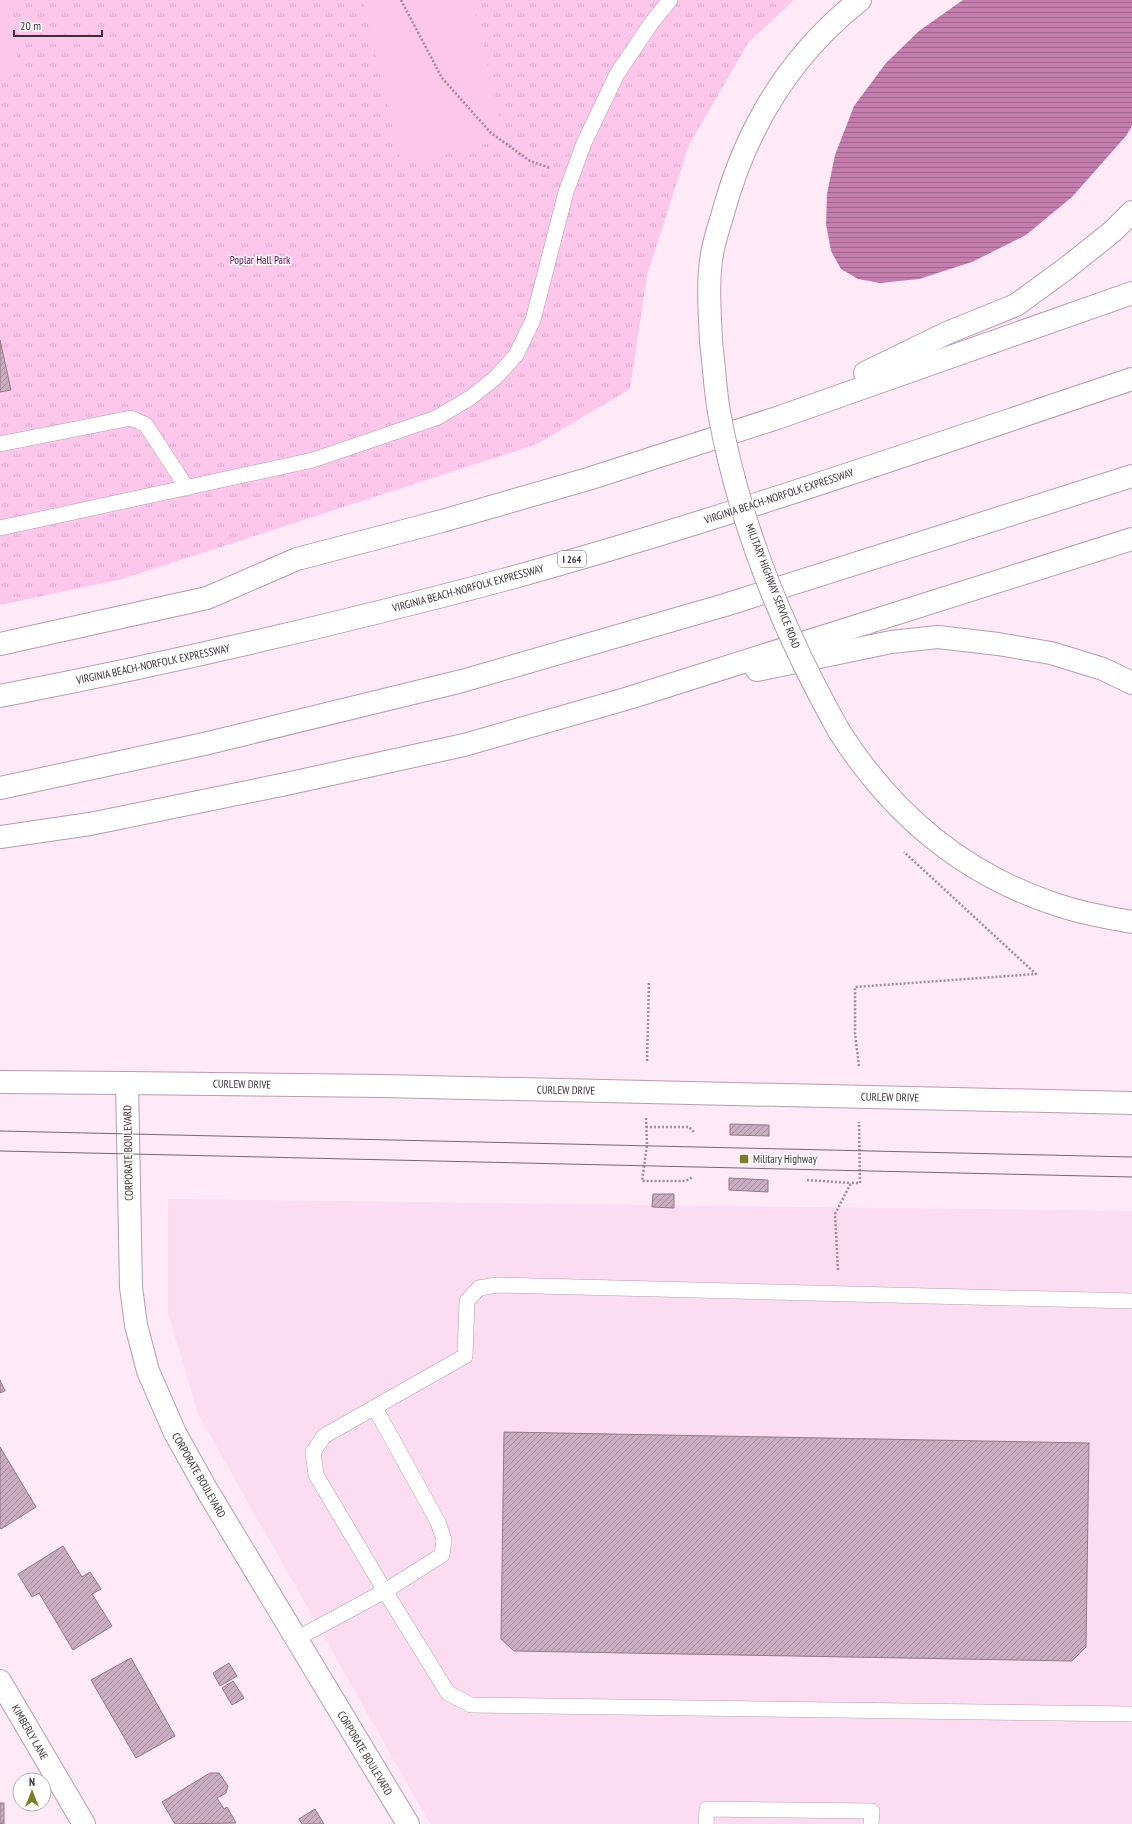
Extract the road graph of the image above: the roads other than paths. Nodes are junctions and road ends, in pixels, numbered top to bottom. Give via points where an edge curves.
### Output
1 (670, 0) edge
2 (851, 3) edge
3 (1132, 212) edge
4 (1132, 293) edge
5 (1132, 379) edge
6 (777, 418) junction
7 (0, 444) edge
8 (1132, 476) edge
9 (187, 488) junction
10 (0, 528) edge
11 (1132, 539) edge
12 (0, 644) edge
13 (1132, 683) edge
14 (0, 696) edge
15 (629, 698) junction
16 (0, 788) edge
17 (0, 838) edge
18 (1132, 922) edge
19 (0, 1082) edge
20 (127, 1083) junction
21 (1132, 1102) edge
22 (1132, 1301) edge
23 (375, 1408) junction
24 (385, 1591) junction
25 (296, 1640) junction
26 (0, 1681) edge
27 (1132, 1714) edge
28 (84, 1824) edge
29 (408, 1824) edge
30 (706, 1824) edge
31 (871, 1824) edge

1 - 9 lane via 617,74 584,143 566,192 533,320 516,355 489,383 470,398 436,418 354,447 313,460
2 - 18 main road, MILITARY HIGHWAY SERVICE ROAD, bridge via 809,48 776,90 750,136 728,197 712,254 711,342 719,412 737,487 779,607 812,684 839,731 880,788 925,832 966,863 1010,887 1050,903
3 - 6 main road via 1113,231 1016,305 947,333
4 - 6 main road
5 - 14 main road, VIRGINIA BEACH-NORFOLK EXPRESSWAY / I 264 via 700,522 508,578 310,630 104,676
6 - 12 main road via 588,479 297,559 207,598
7 - 9 lane via 131,418 146,425
8 - 16 main road via 725,605 462,681 204,744
9 - 10 lane
11 - 15 main road
13 - 15 main road via 1103,669 1051,653 938,637 891,642
15 - 17 main road via 464,746 90,824
19 - 20 main road, CURLEW DRIVE
20 - 21 main road, CURLEW DRIVE via 398,1086
20 - 25 main road, CORPORATE BOULEVARD via 131,1288 136,1325 148,1371 175,1433
22 - 23 lane via 497,1284 478,1288 468,1301 465,1356
23 - 24 lane via 438,1522 444,1540 442,1555
23 - 24 lane via 324,1436 313,1452 316,1475
24 - 25 lane
24 - 27 lane via 448,1694 471,1705
25 - 29 main road, CORPORATE BOULEVARD
26 - 28 main road, KIMBERLY LANE
30 - 31 lane via 707,1809 872,1811

